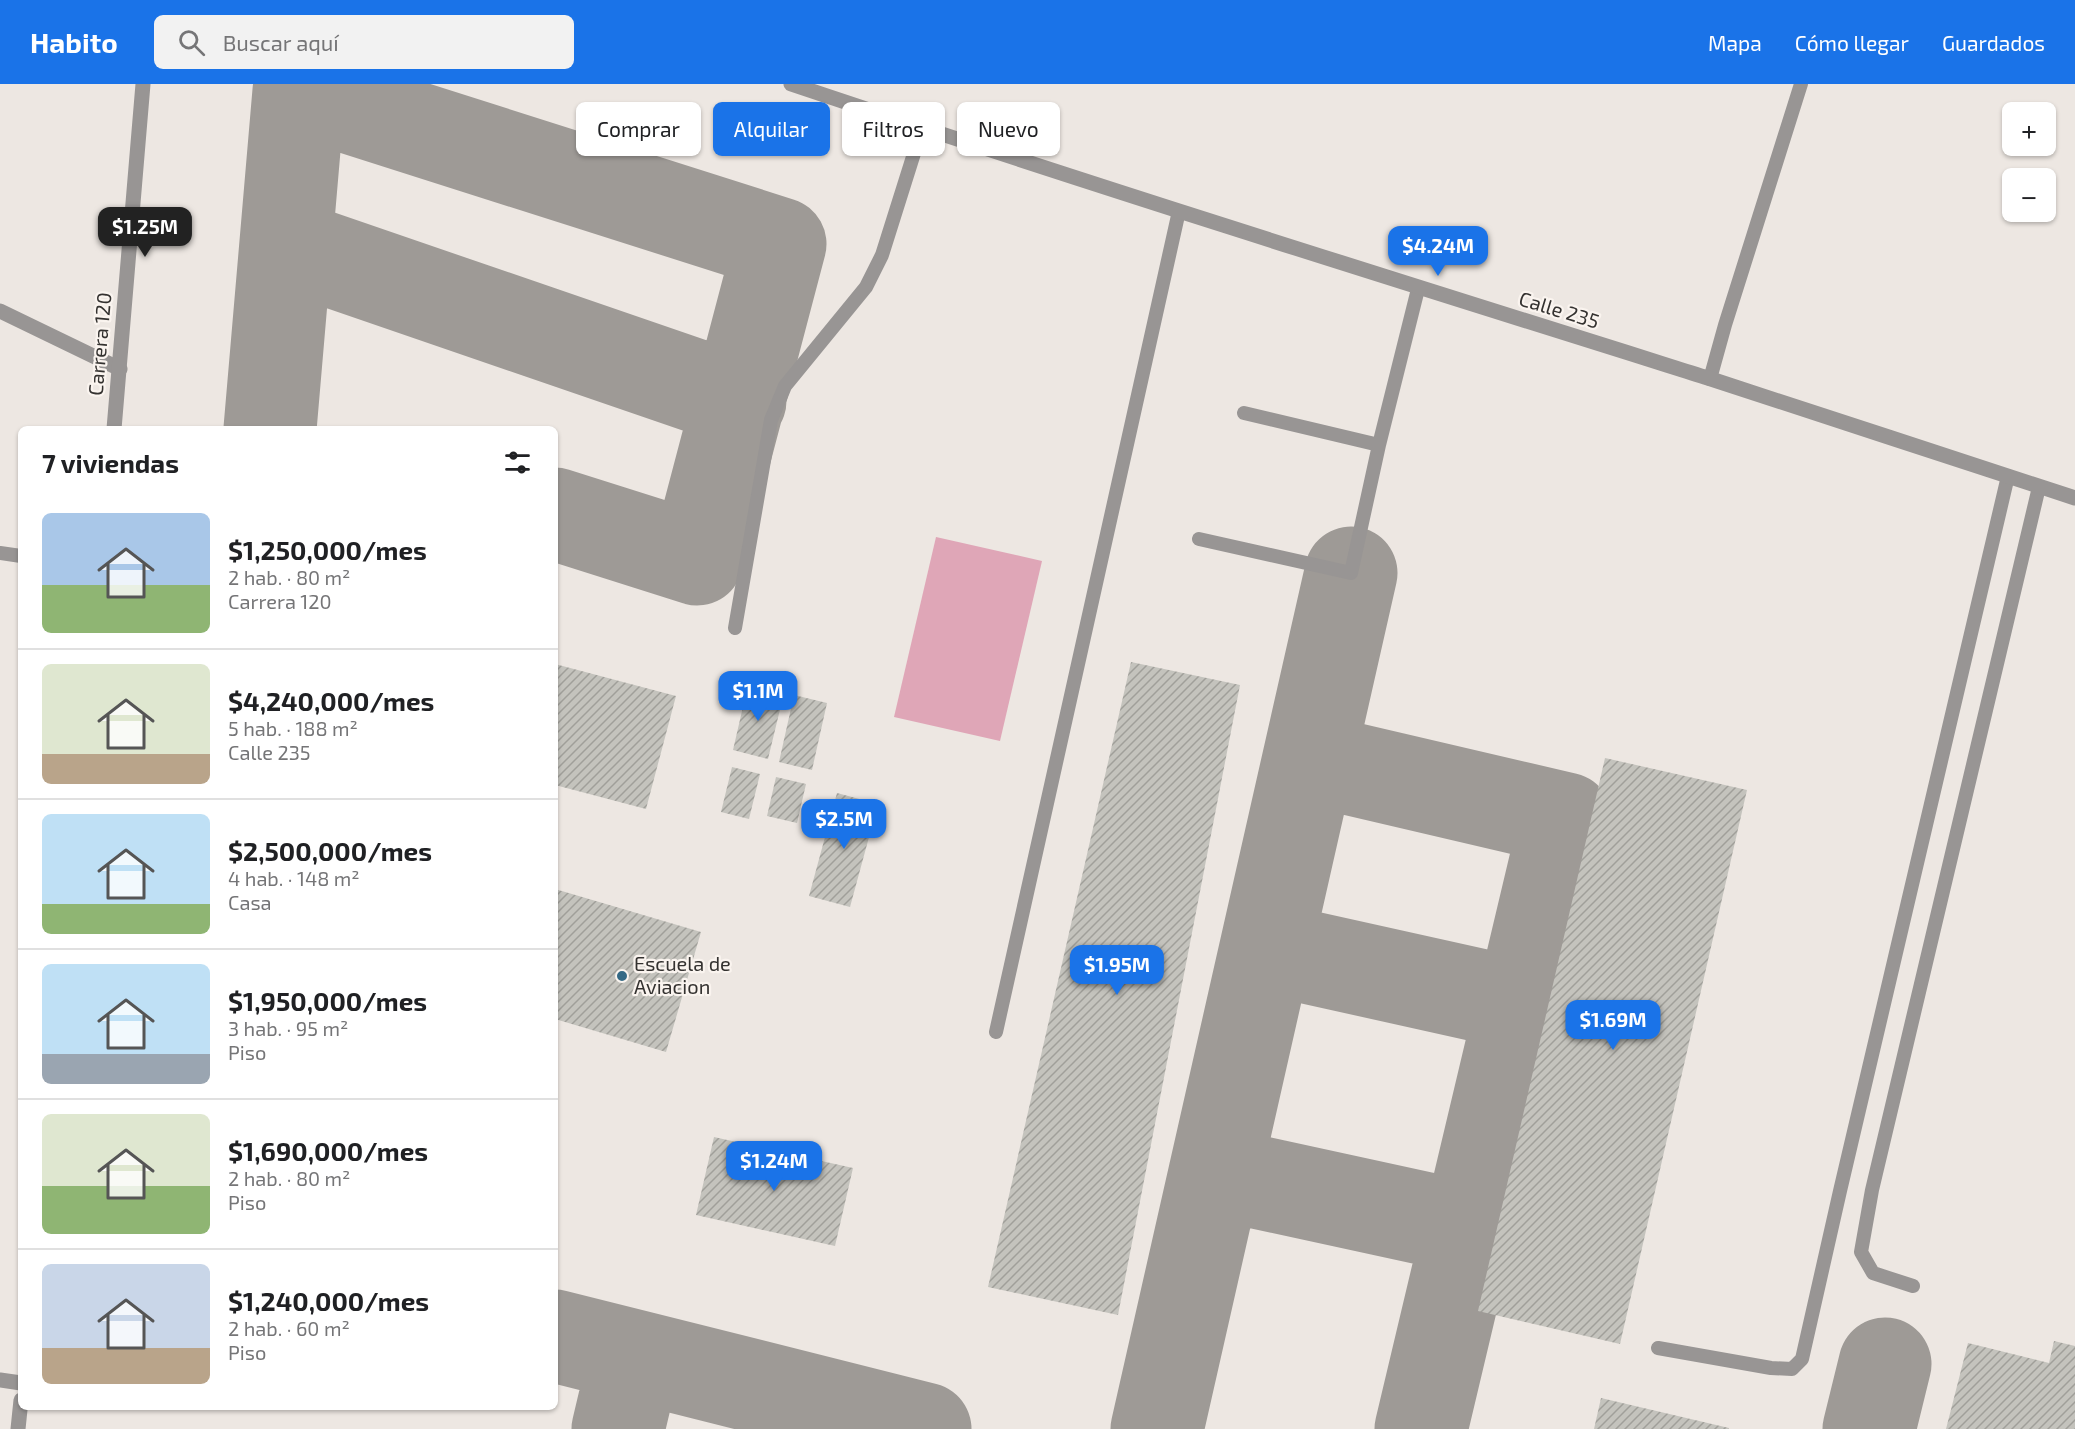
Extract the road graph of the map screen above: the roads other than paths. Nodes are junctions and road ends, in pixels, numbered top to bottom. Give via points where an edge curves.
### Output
1 (143, 84) edge
2 (791, 84) edge
3 (1801, 84) edge
4 (845, 102) edge
5 (945, 135) edge
6 (913, 156) edge
7 (1179, 211) junction
8 (1418, 289) junction
9 (0, 310) edge
10 (120, 369) junction
11 (1710, 379) junction
12 (1244, 413) dead end
13 (114, 426) edge
14 (1379, 445) junction
15 (2008, 476) junction
16 (2039, 486) junction
17 (2075, 498) edge
18 (1199, 539) dead end
19 (0, 553) edge
20 (18, 556) edge
21 (735, 628) dead end
22 (996, 1032) dead end
23 (1913, 1286) dead end
24 (1658, 1348) dead end
25 (0, 1380) edge
26 (18, 1383) edge
27 (20, 1410) edge
28 (18, 1429) edge

1 - 10 street, Carrera 120
2 - 4 street, Calle 235
3 - 11 lane
5 - 7 street, Calle 235
6 - 21 lane via 882,255 866,287 785,386 771,420
7 - 8 street, Calle 235
7 - 22 lane
8 - 11 street, Calle 235
8 - 14 lane
9 - 10 street
10 - 13 street, Carrera 120
11 - 15 street, Calle 235
12 - 14 lane
14 - 18 lane via 1351,573
15 - 16 street, Calle 235
15 - 24 lane via 1802,1359 1792,1369 1771,1368
16 - 17 street, Calle 235
16 - 23 lane via 1861,1252 1873,1273
19 - 20 lane
25 - 26 street
27 - 28 street

